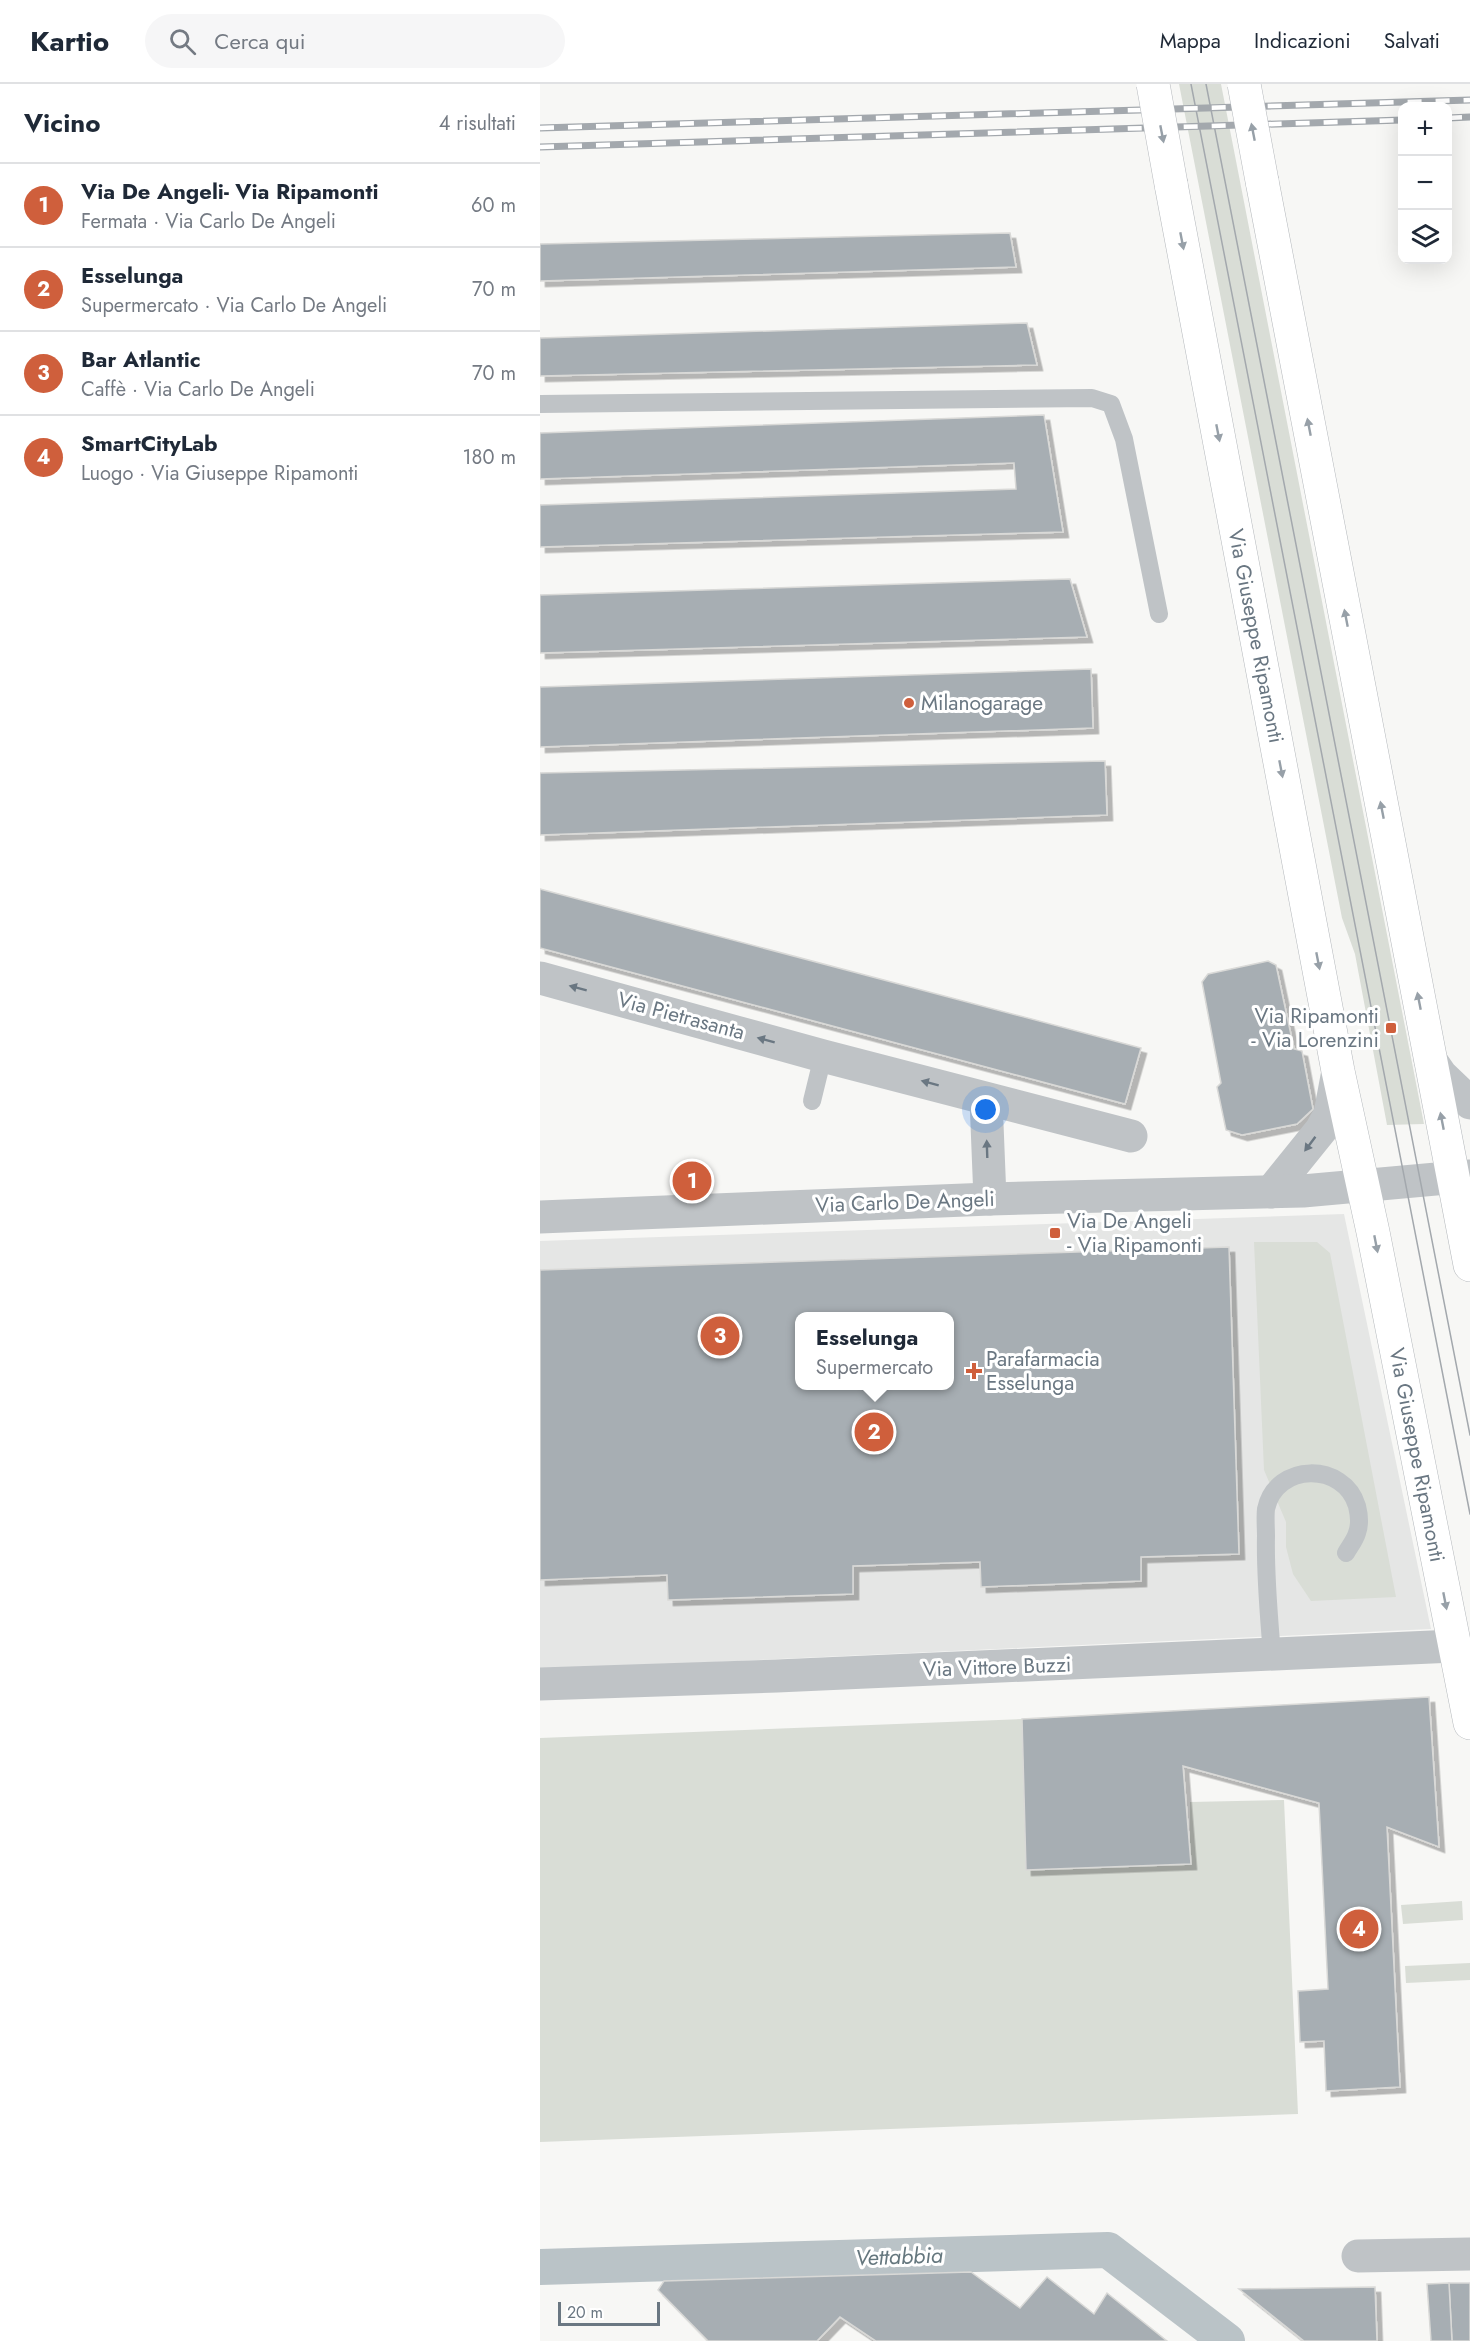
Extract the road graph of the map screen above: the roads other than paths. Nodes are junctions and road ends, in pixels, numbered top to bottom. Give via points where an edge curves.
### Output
1 (1153, 84) edge
2 (1244, 84) edge
3 (540, 404) edge
4 (1159, 614) dead end
5 (540, 978) edge
6 (823, 1056) junction
7 (1430, 1059) junction
8 (1338, 1071) junction
9 (986, 1099) junction
10 (812, 1101) dead end
11 (1470, 1103) edge
12 (1131, 1136) dead end
13 (1462, 1178) edge
14 (1364, 1187) junction
15 (1271, 1192) junction
16 (990, 1199) junction
17 (540, 1216) edge
18 (1470, 1265) edge
19 (1346, 1553) dead end
20 (1454, 1646) junction
21 (1272, 1655) junction
22 (540, 1684) edge
23 (1470, 1724) edge
24 (1470, 2254) edge
25 (1358, 2256) dead end

1 -> 8 street, Via Giuseppe Ripamonti, bridge
7 -> 2 street, bridge
3 - 4 lane via 1092,398 1111,404 1124,439
6 -> 5 street, Via Pietrasanta
9 -> 6 street, Via Pietrasanta
6 - 10 lane
7 - 11 street
13 -> 7 street
8 - 14 street, Via Giuseppe Ripamonti
8 -> 15 street via 1330,1114
9 - 12 street, Via Pietrasanta
16 -> 9 street
13 - 14 street
13 - 18 street
14 - 15 street, Via Carlo De Angeli
14 -> 20 street, Via Giuseppe Ripamonti
15 - 16 street, Via Carlo De Angeli
16 - 17 street, Via Carlo De Angeli
19 - 21 lane via 1358,1533 1359,1522 1354,1496 1345,1485 1315,1472 1284,1480 1266,1508
20 - 21 street, Via Vittore Buzzi
20 - 23 street, Via Giuseppe Ripamonti
21 - 22 street, Via Vittore Buzzi
24 - 25 street

